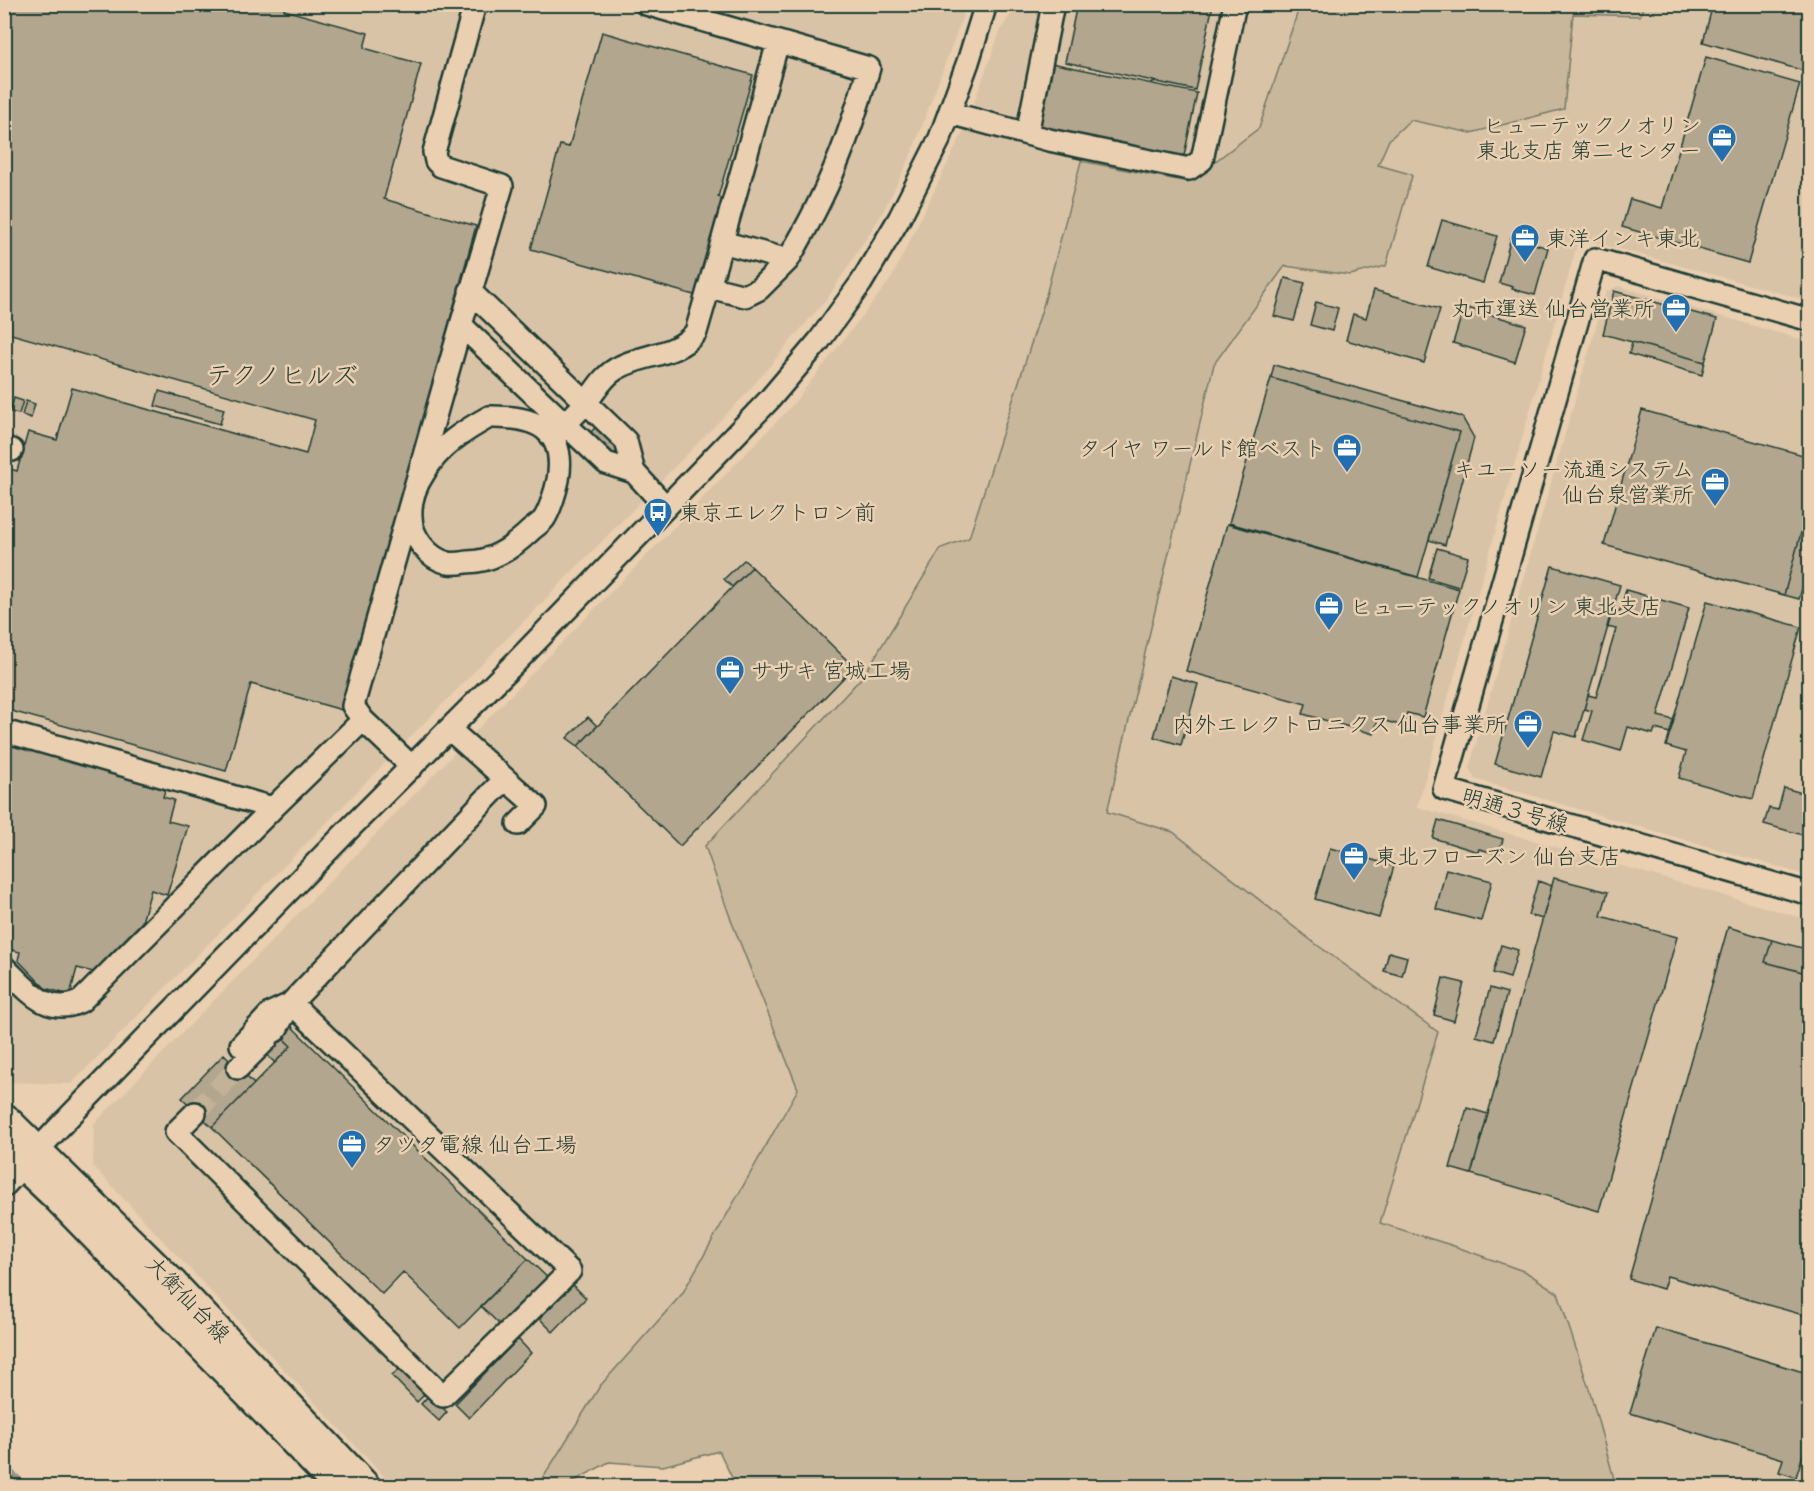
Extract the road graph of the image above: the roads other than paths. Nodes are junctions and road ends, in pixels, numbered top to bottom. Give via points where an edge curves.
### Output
1 (475, 4) edge
2 (646, 4) edge
3 (986, 4) edge
4 (1053, 4) edge
5 (1235, 4) edge
6 (778, 42) junction
7 (950, 112) junction
8 (1027, 134) junction
9 (722, 242) junction
10 (788, 260) junction
11 (709, 287) junction
12 (470, 291) junction
13 (1809, 320) edge
14 (461, 325) junction
15 (586, 402) junction
16 (559, 430) junction
17 (634, 472) junction
18 (414, 493) junction
19 (666, 507) junction
20 (363, 720) junction
21 (449, 729) junction
22 (4, 731) edge
23 (412, 767) junction
24 (505, 779) junction
25 (273, 808) junction
26 (518, 824) dead end
27 (1809, 894) edge
28 (4, 967) edge
29 (291, 1004) junction
30 (195, 1113) tunnel mouth
31 (4, 1117) edge
32 (22, 1155) edge
33 (4, 1186) edge
34 (337, 1486) edge
35 (366, 1486) edge

1 - 12 street via 434,152 441,166 502,186
2 - 6 street
3 - 7 street
4 - 8 street
5 - 8 street via 1202,160 1189,169
6 - 9 street
6 - 10 street via 869,68 833,173
7 - 8 street
7 - 19 street via 900,219 861,283 769,400
9 - 10 street
9 - 11 street
10 - 11 street via 759,289 745,296
11 - 15 street via 696,332 689,341 615,369
12 - 14 street
12 - 15 street
13 - 27 street, 明通３号線 via 1595,260 1444,789
14 - 16 street
14 - 18 street
15 - 16 street
15 - 17 street via 626,441
16 - 17 street via 606,463
16 - 18 street via 524,419 489,417 443,448
16 - 18 street via 560,467 544,519 499,555 449,563 430,554 416,537 411,517
17 - 19 street
18 - 20 street via 353,706
19 - 21 street
20 - 23 street
20 - 25 street
21 - 23 street
21 - 24 street
22 - 25 street
23 - 32 street
24 - 26 street via 536,806
24 - 29 street
25 - 28 street via 81,1001 70,1007 54,1007 38,1000
29 - 29 street via 271,1013 241,1045 244,1062 271,1035
29 - 30 street via 570,1271 443,1396 176,1132
31 - 32 main road, 大衡仙台線
32 - 33 street
32 - 34 main road, 大衡仙台線 via 65,1206
32 - 35 main road, 大衡仙台線 via 174,1284

